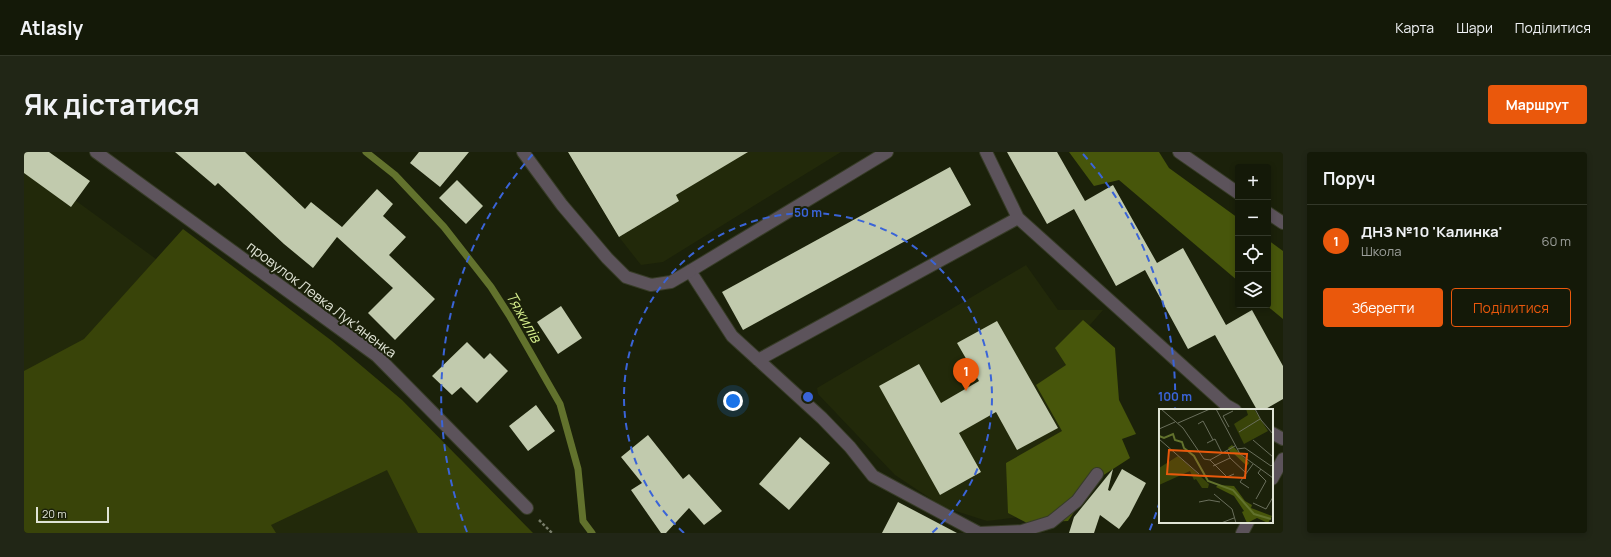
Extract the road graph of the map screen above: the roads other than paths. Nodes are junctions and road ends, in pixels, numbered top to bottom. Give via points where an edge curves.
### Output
1 (96, 152) edge
2 (523, 152) edge
3 (887, 152) edge
4 (986, 152) edge
5 (1179, 152) edge
6 (1235, 191) edge
7 (1271, 215) edge
8 (1018, 218) junction
9 (1283, 223) edge
10 (690, 271) junction
11 (758, 360) junction
12 (1233, 409) edge
13 (1273, 434) edge
14 (1283, 440) edge
15 (1283, 459) edge
16 (1097, 474) dead end
17 (1273, 477) edge
18 (527, 508) dead end
19 (1247, 523) edge
20 (1242, 533) edge

1 - 18 street, провулок Левка Лукʼяненка via 377,356
2 - 10 street via 562,205 626,277 651,285 671,282
3 - 10 street
4 - 8 street
5 - 6 street
7 - 9 street
8 - 11 street
8 - 12 street
10 - 11 street via 732,336
11 - 16 street via 850,447 873,476 979,533 1022,531 1051,522 1077,501
13 - 14 street
15 - 17 street
19 - 20 street

